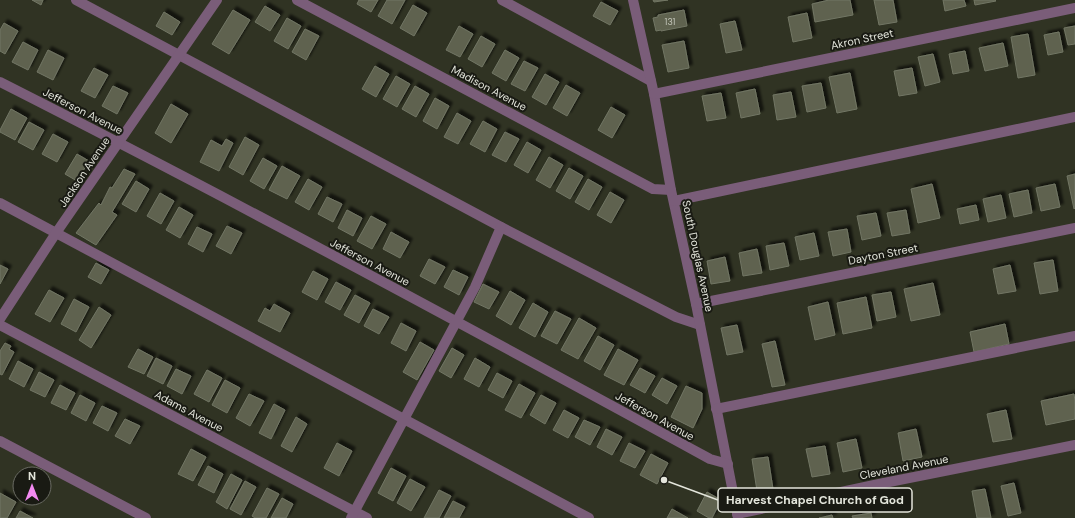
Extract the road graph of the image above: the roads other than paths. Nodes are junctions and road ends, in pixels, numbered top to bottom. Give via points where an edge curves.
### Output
1 (76, 0) edge
2 (217, 0) edge
3 (297, 0) edge
4 (502, 0) edge
5 (634, 0) edge
6 (1075, 8) edge
7 (179, 55) junction
8 (651, 81) junction
9 (0, 82) edge
10 (654, 94) junction
11 (1075, 118) edge
12 (119, 142) junction
13 (671, 190) junction
14 (674, 201) junction
15 (0, 203) edge
16 (501, 227) junction
17 (1075, 228) edge
18 (56, 233) junction
19 (696, 304) junction
20 (0, 319) edge
21 (457, 321) junction
22 (0, 325) edge
23 (700, 325) junction
24 (1075, 336) edge
25 (716, 409) junction
26 (403, 418) junction
27 (0, 441) edge
28 (1075, 445) edge
29 (728, 464) junction
30 (353, 515) edge
31 (738, 516) edge
32 (146, 518) edge
33 (367, 518) edge
34 (589, 518) edge

1 - 7 street
2 - 7 street, Jackson Avenue
3 - 13 street, Madison Avenue via 653,189
4 - 8 street
5 - 8 street, South Douglas Avenue
6 - 10 street, Akron Street
7 - 12 street, Jackson Avenue
7 - 16 street
8 - 10 street, South Douglas Avenue
9 - 12 street, Jefferson Avenue
10 - 13 street, South Douglas Avenue
11 - 14 street
12 - 18 street, Jackson Avenue
12 - 21 street, Jefferson Avenue
13 - 14 street, South Douglas Avenue
14 - 19 street, South Douglas Avenue
15 - 18 street
16 - 21 street
16 - 23 street via 676,317
17 - 19 street, Dayton Street
18 - 20 street, Jackson Avenue
18 - 26 street
19 - 23 street, South Douglas Avenue
21 - 26 street
21 - 29 street, Jefferson Avenue via 710,459
22 - 30 street, Adams Avenue
23 - 25 street, South Douglas Avenue
24 - 25 street
25 - 29 street, South Douglas Avenue
26 - 30 street
26 - 34 street
27 - 32 street
28 - 31 street, Cleveland Avenue
29 - 31 street, South Douglas Avenue
30 - 33 street, Adams Avenue

